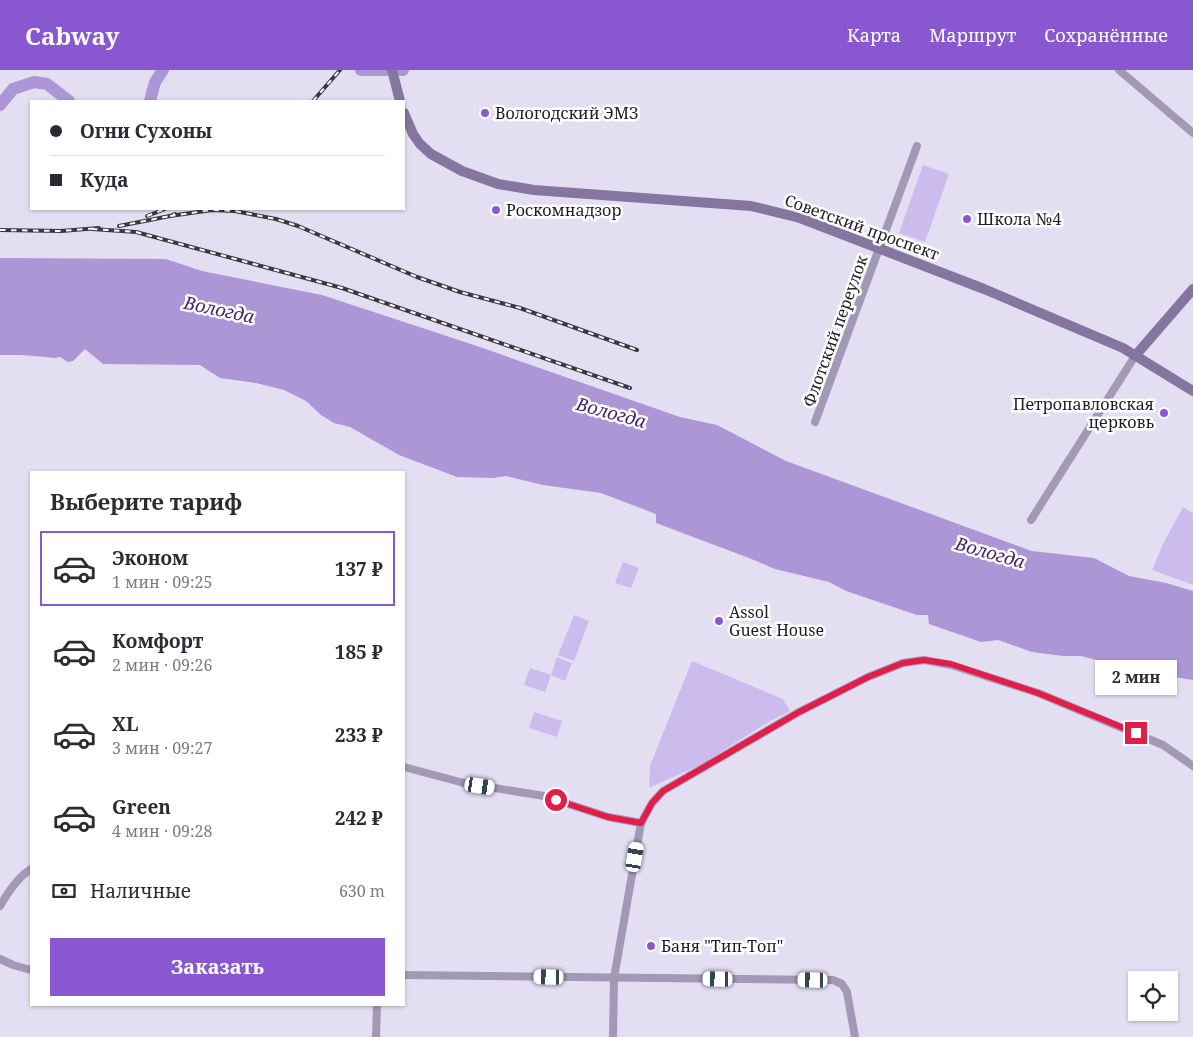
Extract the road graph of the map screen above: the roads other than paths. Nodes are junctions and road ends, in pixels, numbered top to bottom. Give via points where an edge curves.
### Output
1 (392, 70) edge
2 (1120, 70) edge
3 (400, 100) edge
4 (405, 115) edge
5 (1193, 133) edge
6 (917, 146) dead end
7 (880, 250) junction
8 (1193, 288) edge
9 (1135, 356) junction
10 (1193, 391) edge
11 (815, 422) dead end
12 (1031, 520) dead end
13 (1193, 766) edge
14 (405, 767) edge
15 (641, 823) junction
16 (30, 870) edge
17 (0, 906) edge
18 (0, 959) edge
19 (30, 970) edge
20 (405, 975) edge
21 (614, 978) junction
22 (377, 1006) edge
23 (376, 1037) edge
24 (613, 1037) edge
25 (855, 1037) edge

1 - 3 street
2 - 5 street
4 - 7 street, Советский проспект via 413,134 432,154 462,171 498,184 534,190 751,206 800,218
6 - 7 street, Флотский переулок
7 - 9 street, Советский проспект via 1002,297
7 - 11 street, Флотский переулок
8 - 9 street
9 - 10 street, Советский проспект
9 - 12 street
13 - 15 street via 1163,745 1038,693 951,664 924,660 903,663 868,677 782,722 663,791
14 - 15 street via 464,783 544,796 608,817
15 - 21 street
16 - 17 street
18 - 19 street
20 - 21 street
21 - 24 street
21 - 25 street via 833,980 842,984 847,992
22 - 23 street

